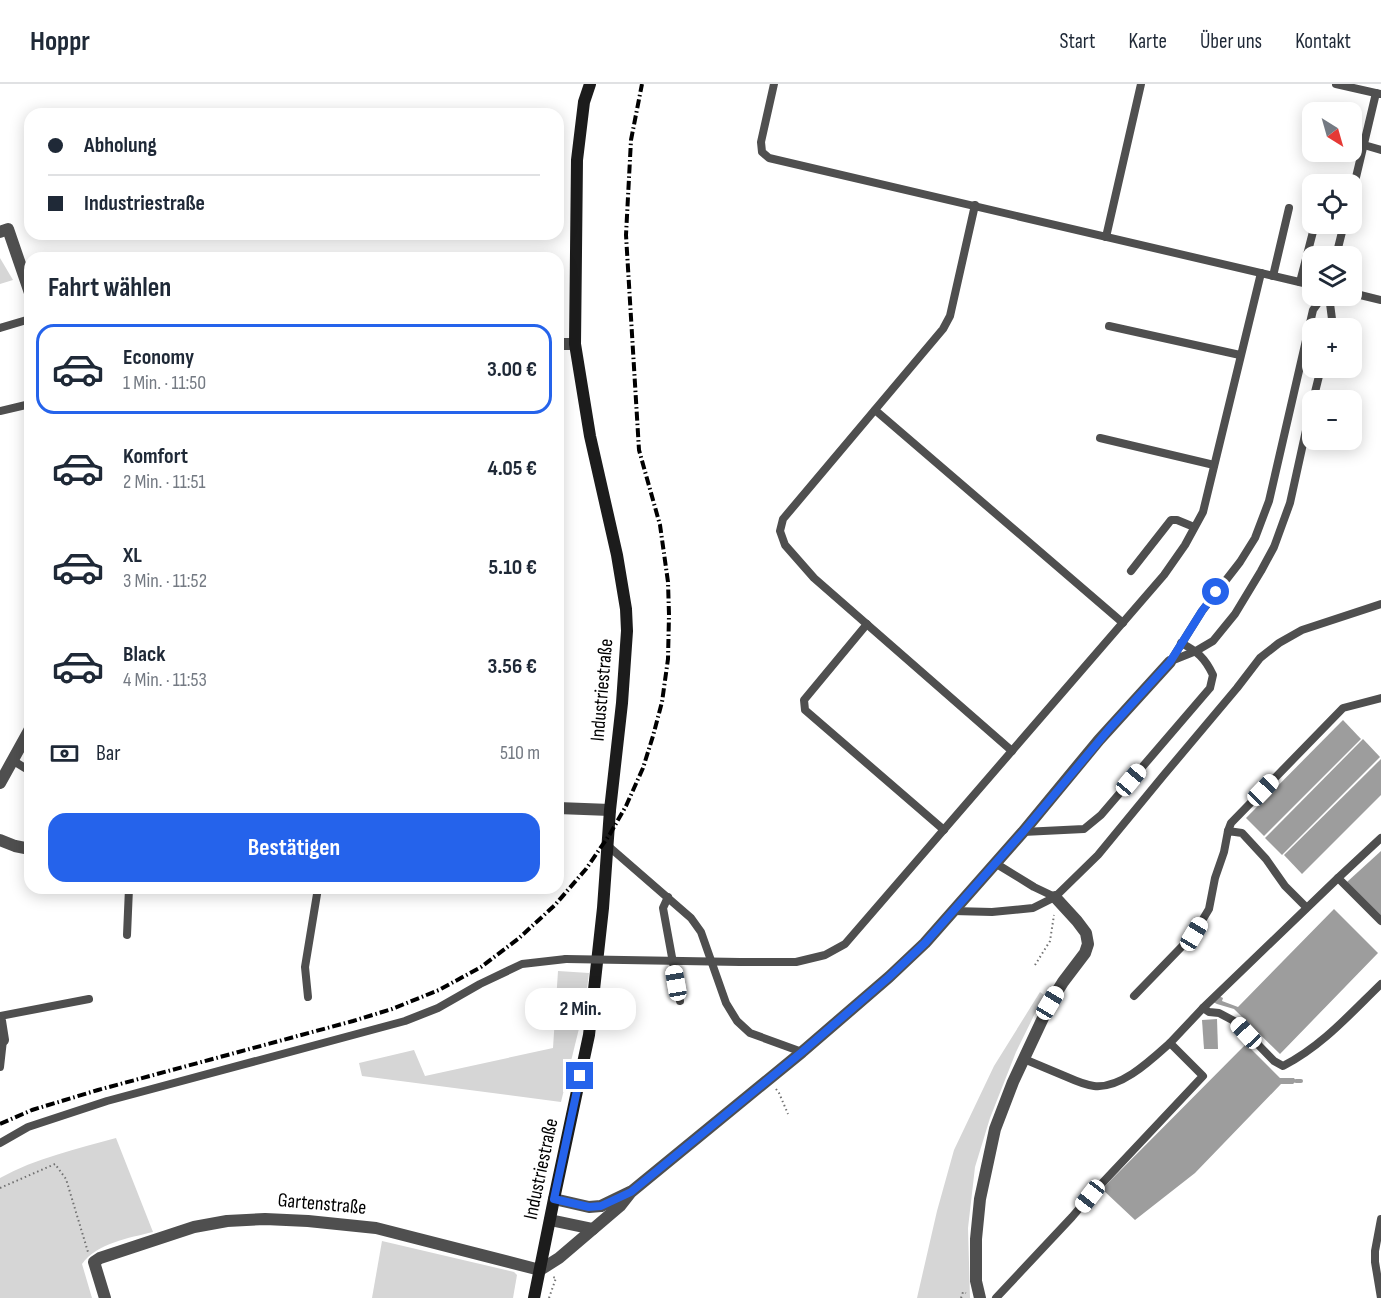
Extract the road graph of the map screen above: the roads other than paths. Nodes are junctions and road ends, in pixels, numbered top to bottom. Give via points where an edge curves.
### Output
1 (590, 84) edge
2 (774, 84) edge
3 (1141, 84) edge
4 (1336, 84) edge
5 (1379, 94) edge
6 (1364, 146) junction
7 (1381, 150) edge
8 (1357, 174) edge
9 (975, 205) junction
10 (1289, 208) dead end
11 (4, 230) edge
12 (1312, 234) edge
13 (1106, 237) junction
14 (1261, 273) junction
15 (1273, 276) junction
16 (24, 278) edge
17 (1300, 282) joint
18 (1362, 295) edge
19 (1381, 300) edge
20 (1316, 306) edge
21 (24, 321) edge
22 (1109, 326) dead end
23 (0, 328) edge
24 (564, 344) edge
25 (575, 344) junction
26 (1240, 355) junction
27 (24, 405) edge
28 (875, 410) junction
29 (0, 411) edge
30 (1100, 438) dead end
31 (1302, 450) edge
32 (1214, 465) junction
33 (1194, 527) junction
34 (1131, 571) dead end
35 (1381, 604) edge
36 (1123, 622) junction
37 (867, 624) junction
38 (1181, 643) junction
39 (1196, 651) junction
40 (1170, 662) junction
41 (1381, 698) edge
42 (24, 739) edge
43 (1012, 751) junction
44 (12, 760) junction
45 (24, 767) edge
46 (0, 783) edge
47 (564, 808) edge
48 (610, 810) junction
49 (944, 830) junction
50 (1228, 831) junction
51 (1023, 832) junction
52 (1381, 838) edge
53 (0, 840) edge
54 (607, 845) junction
55 (24, 848) edge
56 (995, 863) junction
57 (1338, 878) junction
58 (129, 894) edge
59 (317, 894) edge
60 (668, 897) junction
61 (1054, 897) junction
62 (1306, 908) junction
63 (953, 911) junction
64 (1381, 921) edge
65 (127, 935) dead end
66 (1381, 984) edge
67 (1134, 996) dead end
68 (308, 997) dead end
69 (89, 999) dead end
70 (680, 1000) dead end
71 (1203, 1008) junction
72 (0, 1016) edge
73 (0, 1021) edge
74 (3, 1040) joint
75 (1170, 1043) junction
76 (802, 1052) junction
77 (1024, 1059) junction
78 (0, 1066) edge
79 (0, 1143) edge
80 (631, 1192) junction
81 (554, 1199) junction
82 (1381, 1219) edge
83 (550, 1220) junction
84 (593, 1229) junction
85 (540, 1270) junction
86 (105, 1298) edge
87 (534, 1298) edge
88 (981, 1298) edge
89 (996, 1298) edge
90 (1381, 1298) edge

1 - 25 main road, Industriestraße via 577,160
2 - 9 lane via 761,142 762,152 769,158
3 - 13 lane
4 - 5 lane
5 - 6 lane
6 - 7 lane
6 - 8 lane
9 - 13 lane
9 - 28 lane via 950,316
10 - 15 lane
11 - 16 street
12 - 17 lane
13 - 14 lane
14 - 15 lane
14 - 26 lane
15 - 17 lane
18 - 19 lane
20 - 38 lane via 1269,501 1255,538
21 - 23 lane
22 - 26 lane
24 - 25 street
25 - 48 main road, Industriestraße via 626,609 622,703
26 - 32 lane
27 - 29 lane
28 - 36 lane
28 - 37 lane via 783,519 780,531 785,545 814,578
30 - 32 lane
31 - 39 lane via 1290,503 1262,571 1236,614 1213,641
32 - 33 lane via 1203,512
33 - 34 lane via 1171,520
33 - 36 lane via 1164,575
35 - 61 lane via 1302,630 1260,658 1098,855
36 - 43 lane
37 - 43 lane
37 - 49 lane via 804,700 805,710
38 - 39 lane
38 - 40 lane
39 - 40 lane
39 - 51 lane via 1213,675 1210,688 1101,815 1084,829
40 - 51 street
41 - 50 lane via 1343,708 1231,823
42 - 44 street
43 - 49 lane
44 - 45 lane
44 - 46 street
47 - 48 street
48 - 54 main road, Industriestraße
49 - 79 lane, bridge via 845,944 825,955 796,962 566,959 522,964 405,1021 107,1101 28,1127
50 - 62 lane via 1242,832
50 - 67 lane via 1209,909 1194,934
51 - 56 street
52 - 57 lane
53 - 55 street
54 - 60 lane
54 - 81 main road, Industriestraße via 589,1035
56 - 61 lane
56 - 63 street
57 - 62 lane
57 - 64 lane
58 - 65 lane
59 - 68 lane via 305,967
60 - 70 lane via 663,908
60 - 76 lane via 700,932 726,1003 737,1021 750,1034
61 - 63 lane via 1033,908
61 - 77 street via 1086,933 1088,944 1050,1003
62 - 71 lane
63 - 76 street via 889,977
66 - 71 lane via 1328,1036 1283,1066 1236,1022
69 - 72 lane
71 - 75 lane
73 - 74 street
74 - 78 lane
75 - 77 lane via 1119,1082 1105,1086 1082,1083
75 - 89 lane via 1203,1076
76 - 80 street
77 - 88 street via 995,1129 980,1199 976,1281
80 - 81 street via 601,1206
80 - 84 street
81 - 83 main road, Industriestraße
82 - 90 lane via 1374,1251
83 - 84 street
83 - 85 main road, Industriestraße
84 - 85 street
85 - 86 street, Gartenstraße via 376,1228 308,1221 227,1221 194,1227 97,1260
85 - 87 main road, Industriestraße

